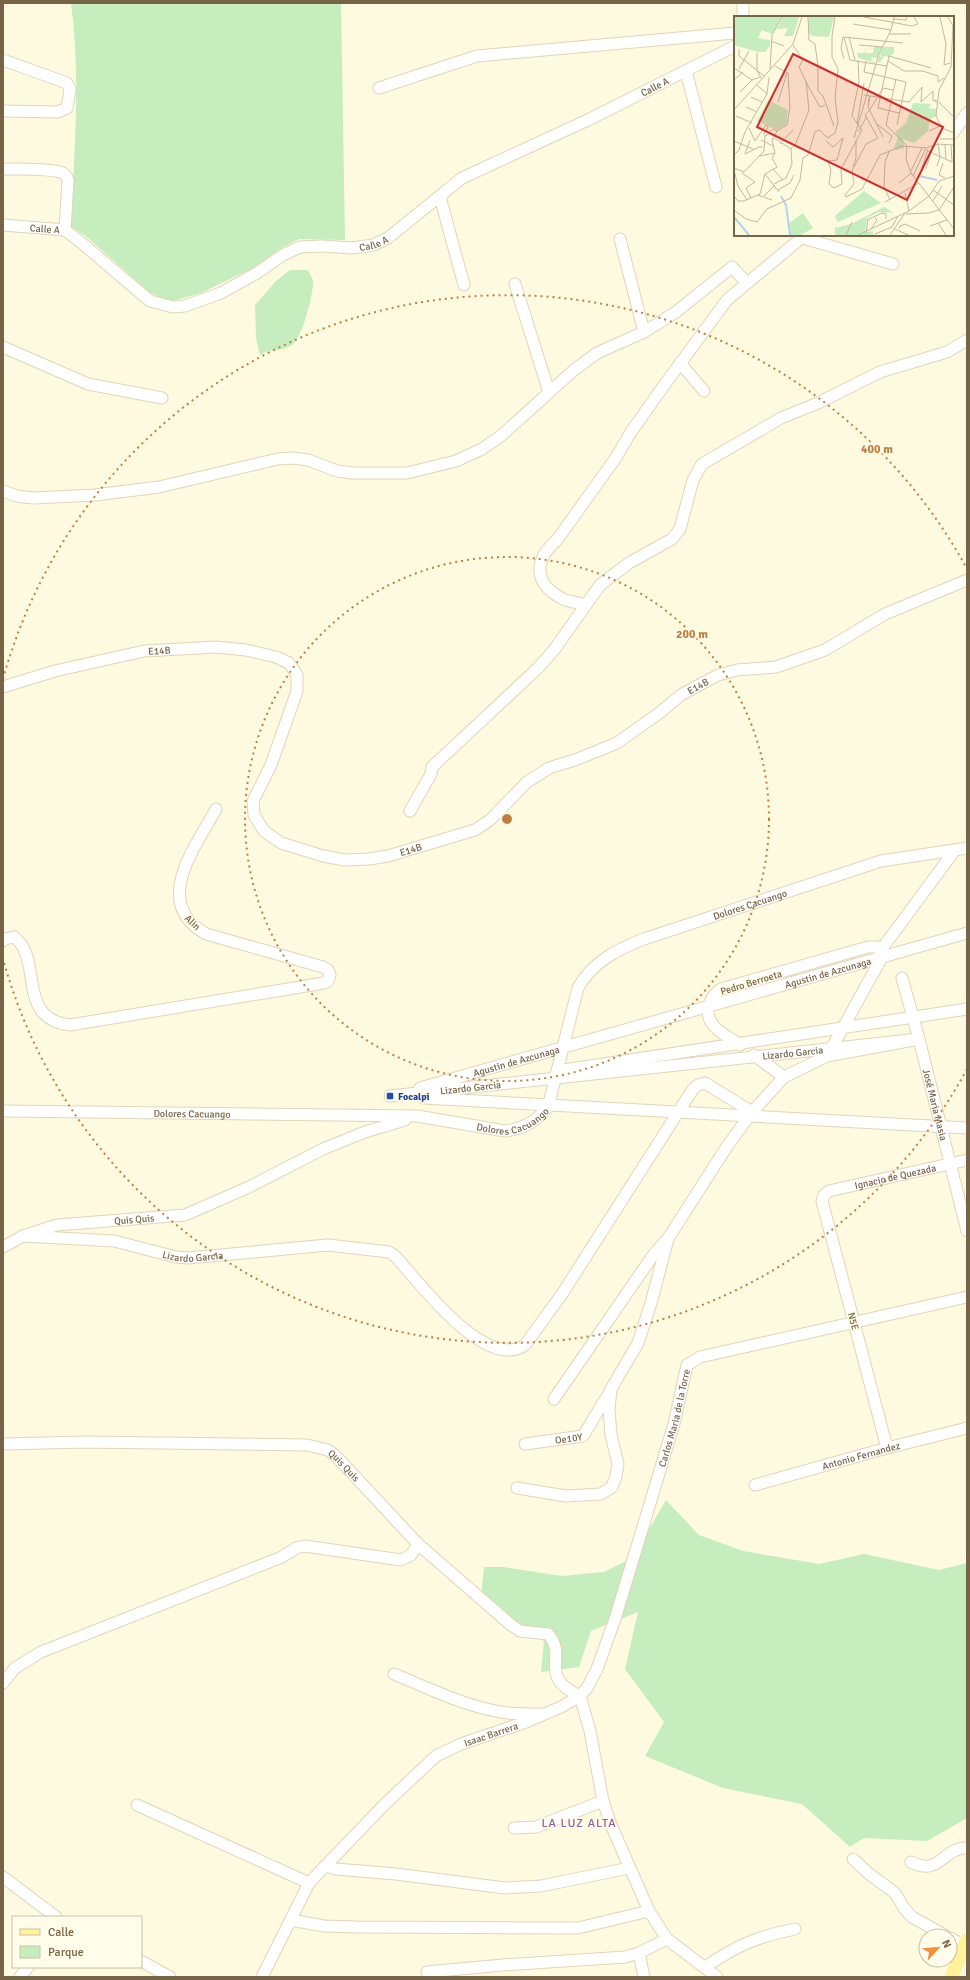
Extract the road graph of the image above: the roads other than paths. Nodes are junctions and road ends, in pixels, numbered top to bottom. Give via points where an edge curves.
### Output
1 (743, 3) edge
2 (743, 16) edge
3 (734, 33) edge
4 (734, 47) edge
5 (3, 60) edge
6 (686, 71) junction
7 (379, 88) dead end
8 (3, 111) edge
9 (967, 113) edge
10 (954, 132) edge
11 (3, 169) edge
12 (716, 187) dead end
13 (440, 197) junction
14 (3, 227) edge
15 (65, 230) junction
16 (804, 237) edge
17 (620, 239) dead end
18 (893, 264) dead end
19 (746, 282) junction
20 (515, 284) dead end
21 (464, 285) dead end
22 (644, 332) junction
23 (967, 340) edge
24 (3, 347) edge
25 (680, 363) junction
26 (704, 391) dead end
27 (550, 392) junction
28 (162, 398) dead end
29 (3, 491) edge
30 (967, 580) edge
31 (586, 605) junction
32 (3, 687) edge
33 (216, 809) dead end
34 (410, 811) dead end
35 (967, 848) edge
36 (955, 850) junction
37 (967, 933) edge
38 (3, 941) edge
39 (881, 954) junction
40 (902, 978) dead end
41 (709, 1006) junction
42 (967, 1009) edge
43 (913, 1017) junction
44 (842, 1028) junction
45 (919, 1039) junction
46 (738, 1043) junction
47 (563, 1047) junction
48 (829, 1052) junction
49 (756, 1056) junction
50 (556, 1074) junction
51 (784, 1077) junction
52 (390, 1096) junction
53 (549, 1105) junction
54 (3, 1111) edge
55 (679, 1112) junction
56 (751, 1114) junction
57 (417, 1116) junction
58 (941, 1127) junction
59 (967, 1128) edge
60 (967, 1160) edge
61 (950, 1164) junction
62 (824, 1196) joint
63 (967, 1232) edge
64 (23, 1236) junction
65 (669, 1236) junction
66 (3, 1247) edge
67 (967, 1297) edge
68 (854, 1323) junction
69 (611, 1389) junction
70 (554, 1399) dead end
71 (967, 1428) edge
72 (3, 1444) edge
73 (525, 1444) dead end
74 (887, 1448) junction
75 (755, 1485) dead end
76 (517, 1488) dead end
77 (418, 1544) junction
78 (394, 1674) dead end
79 (3, 1683) edge
80 (580, 1696) junction
81 (545, 1714) junction
82 (603, 1801) junction
83 (138, 1805) dead end
84 (514, 1828) dead end
85 (967, 1848) edge
86 (853, 1859) dead end
87 (911, 1862) dead end
88 (325, 1866) junction
89 (629, 1868) junction
90 (3, 1877) edge
91 (309, 1883) junction
92 (649, 1911) junction
93 (55, 1916) edge
94 (291, 1920) junction
95 (932, 1928) edge
96 (795, 1929) dead end
97 (667, 1939) junction
98 (966, 1943) edge
99 (639, 1953) junction
100 (142, 1962) edge
101 (705, 1967) junction
102 (27, 1968) edge
103 (427, 1972) dead end
104 (20, 1977) edge
105 (170, 1977) edge
106 (262, 1977) edge
107 (644, 1977) edge
108 (717, 1977) edge
109 (950, 1977) edge

1 - 2 street
3 - 7 street via 477,56
4 - 6 street, Calle A
5 - 8 street via 67,84 70,90 67,108 58,112
6 - 12 street
6 - 13 street, Calle A via 462,178
9 - 10 street
11 - 15 street via 62,172 68,180
13 - 15 street, Calle A via 388,238 373,245 352,248 300,247 221,293 200,302 172,307 150,301
13 - 21 street
14 - 15 street, Calle A via 16,225
16 - 18 street
16 - 19 street
17 - 22 street
19 - 22 street via 732,267 676,312
19 - 25 street via 727,300
20 - 27 street
22 - 27 street via 597,353
23 - 31 street via 947,352 880,372 781,418 702,464 693,480 680,529 672,539 629,563 600,585
24 - 28 street via 88,384
25 - 26 street
25 - 31 street via 611,465 557,540 546,550 539,565 540,578 548,589 566,600
27 - 29 street via 502,435 482,449 456,461 407,473 337,471 308,460 293,458 263,462 159,487 95,496 33,498
30 - 32 street, E14B via 885,614 819,653 776,667 737,670 700,684 617,742 549,768 527,782 490,820 475,830 388,856 369,859 345,860 281,843 264,831 254,815 253,801 271,765 297,690 297,675 289,664 276,657 216,647 144,651 55,671
31 - 34 street via 538,668 432,767 431,774
33 - 38 street, Alin via 182,872 178,895 182,912 197,929 206,934 322,967 328,970 328,981 70,1024 57,1023 48,1019 37,1002 23,946 14,937
35 - 36 street, Dolores Cacuango
36 - 39 street
36 - 47 street, Dolores Cacuango via 881,861 628,945 607,956 581,982
37 - 39 street, Agustin de Azcunaga
39 - 41 street, Pedro Berroeta via 877,947 868,947 721,989 711,998
39 - 44 street
40 - 43 street, José Maria Masia
41 - 46 street via 710,1021
41 - 47 street, Agustin de Azcunaga
42 - 43 street, Lizardo Garcia
43 - 44 street, Lizardo Garcia
43 - 45 street, José Maria Masia
44 - 46 street, Lizardo Garcia
44 - 48 street
45 - 48 street, Lizardo Garcia
45 - 58 street, José Maria Masia
46 - 49 street
46 - 50 street, Lizardo Garcia
47 - 50 street, Dolores Cacuango
47 - 52 street, Agustin de Azcunaga
48 - 49 street, Lizardo Garcia
48 - 51 street, Lizardo Garcia
49 - 50 street, Lizardo Garcia
49 - 51 street
50 - 52 street, Lizardo Garcia
50 - 53 street, Dolores Cacuango
51 - 56 street, Lizardo Garcia
52 - 53 street
53 - 55 street
53 - 57 street, Dolores Cacuango via 541,1116 531,1123 505,1132
54 - 57 street, Dolores Cacuango
55 - 56 street
55 - 56 street, Lizardo Garcia via 693,1089 705,1083
55 - 64 street, Lizardo Garcia via 562,1294 519,1349 496,1348 470,1333 431,1297 389,1252 328,1245 188,1258 114,1241
56 - 58 street
56 - 65 street, Lizardo Garcia
57 - 64 street, Quis Quis via 358,1134 249,1187 184,1215 57,1225
58 - 59 street
58 - 61 street, José Maria Masia
60 - 61 street, Ignacio de Quezada
61 - 62 street, Ignacio de Quezada via 829,1191
61 - 63 street, José Maria Masia
62 - 68 street, N5E via 823,1208
64 - 66 street, Quis Quis
65 - 69 street via 652,1303 638,1343
65 - 70 street, Lizardo Garcia
67 - 68 street, Carlos Maria de la Torre
68 - 74 street, N5E
68 - 80 street, Carlos Maria de la Torre via 700,1357 687,1365 674,1424 608,1640 597,1669
69 - 73 street, Oe10Y via 583,1436
69 - 76 street via 611,1436 618,1464 612,1486 601,1494 566,1496
71 - 74 street, Antonio Fernandez
72 - 77 street, Quis Quis via 84,1442 317,1446 337,1457
74 - 75 street, Antonio Fernandez
77 - 79 street via 411,1555 401,1560 316,1547 296,1548 282,1557 41,1652 15,1668
77 - 80 street, Quis Quis via 511,1625 520,1631 548,1634 554,1640 556,1648 555,1673 567,1690
78 - 81 street via 447,1697 485,1708 508,1713
80 - 81 street, Isaac Barrera
80 - 82 street via 590,1731
81 - 88 street, Isaac Barrera via 461,1744 436,1756
82 - 84 street via 536,1827
82 - 89 street
83 - 91 street
85 - 87 street via 954,1851 929,1866 921,1867
86 - 95 street via 895,1893 912,1917
88 - 89 street via 505,1888 541,1886
88 - 91 street, Isaac Barrera
89 - 92 street
90 - 93 street
91 - 94 street, Isaac Barrera
92 - 94 street via 571,1928 357,1927 324,1926
92 - 97 street
94 - 106 street, Isaac Barrera
96 - 101 street via 766,1935 739,1946
97 - 99 street
97 - 101 street
98 - 109 main road
99 - 103 street via 625,1957
99 - 107 street
100 - 105 street
101 - 108 street
102 - 104 street

